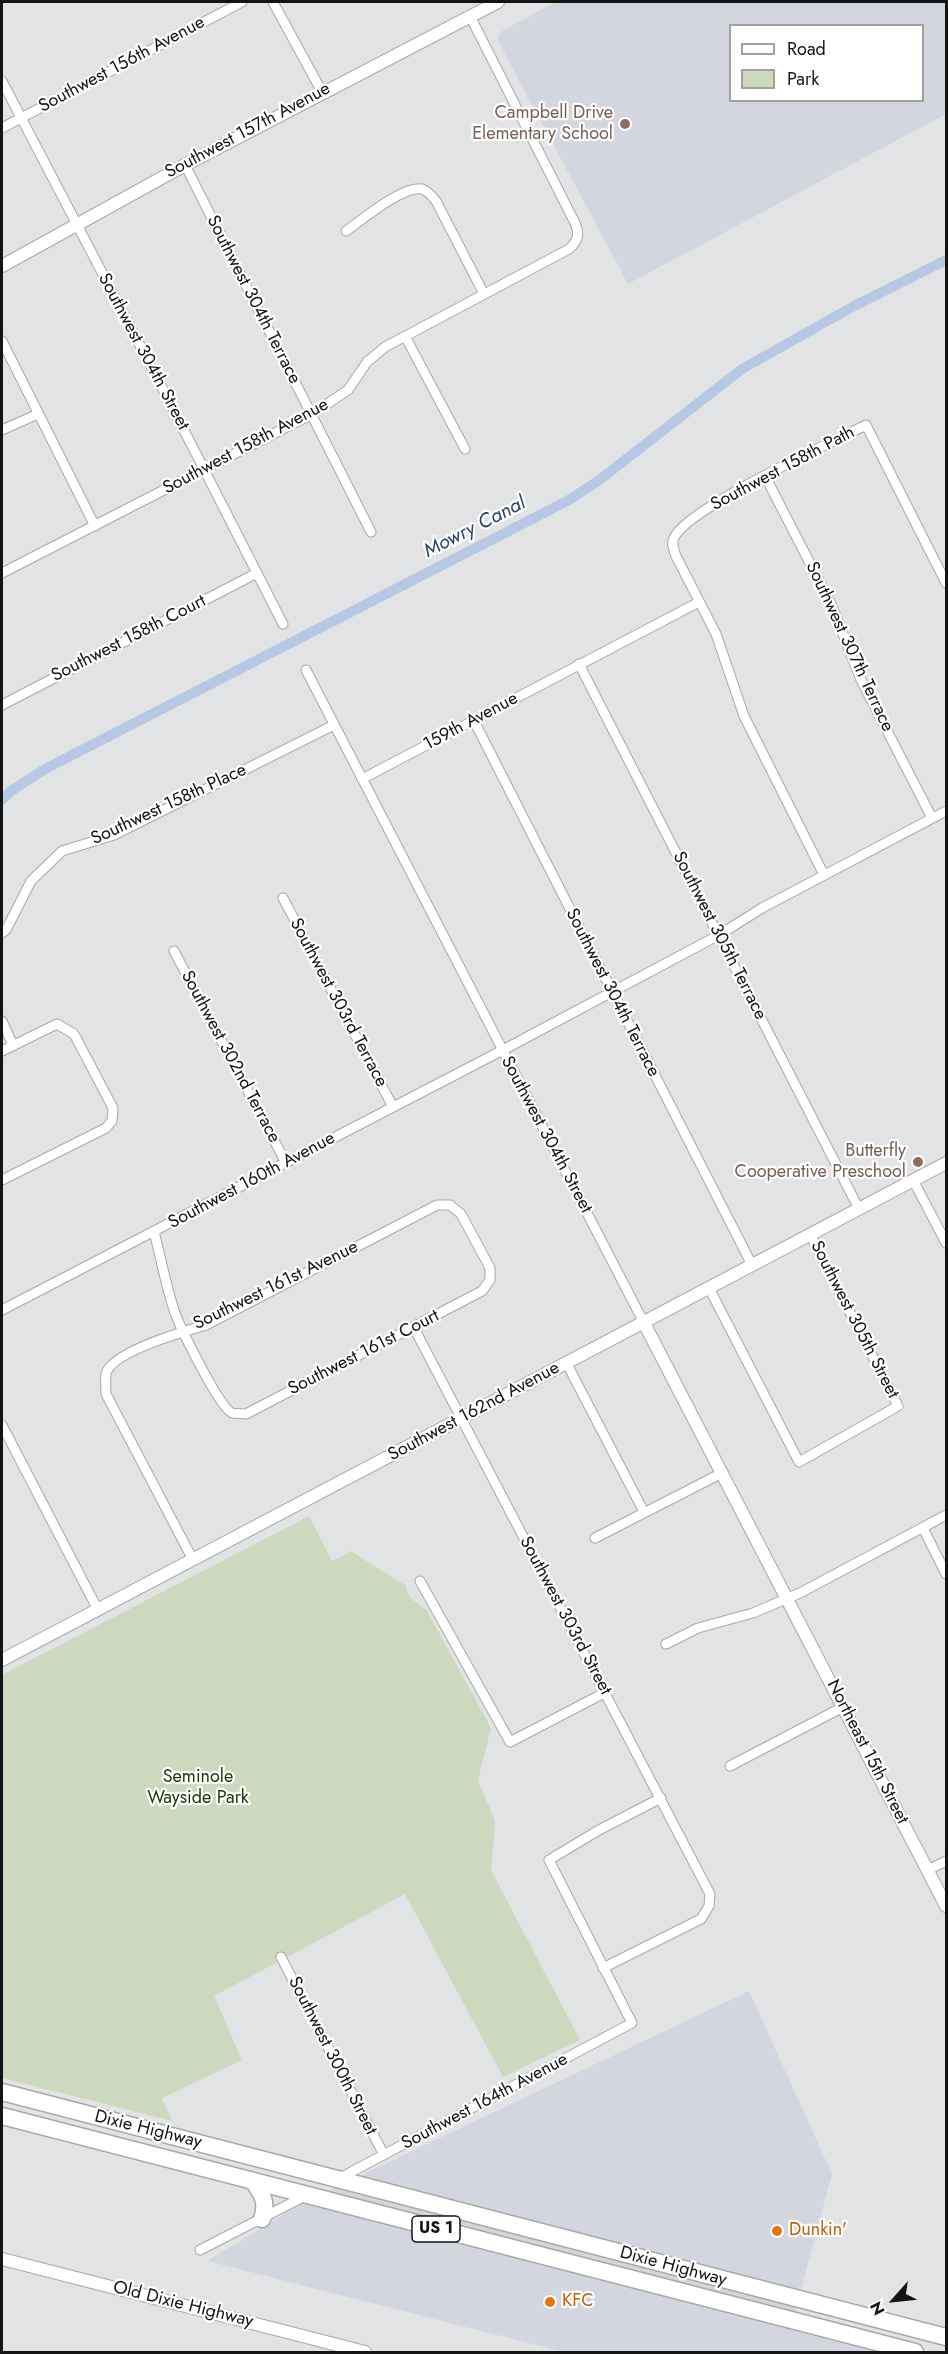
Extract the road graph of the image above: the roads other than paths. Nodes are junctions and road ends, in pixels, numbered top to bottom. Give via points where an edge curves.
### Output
1 (242, 2) edge
2 (273, 2) edge
3 (498, 2) edge
4 (470, 16) junction
5 (2, 81) edge
6 (322, 92) junction
7 (21, 118) junction
8 (2, 128) edge
9 (185, 165) junction
10 (76, 224) junction
11 (346, 231) dead end
12 (2, 266) edge
13 (484, 294) junction
14 (405, 336) junction
15 (2, 341) edge
16 (38, 414) junction
17 (312, 414) junction
18 (2, 430) edge
19 (465, 449) dead end
20 (204, 471) junction
21 (765, 476) junction
22 (95, 526) junction
23 (371, 532) dead end
24 (2, 573) edge
25 (257, 573) junction
26 (946, 584) edge
27 (699, 602) junction
28 (283, 624) dead end
29 (579, 664) junction
30 (306, 670) dead end
31 (2, 705) edge
32 (474, 721) junction
33 (334, 725) junction
34 (362, 779) junction
35 (946, 810) edge
36 (932, 818) junction
37 (824, 875) junction
38 (283, 898) dead end
39 (2, 933) edge
40 (719, 935) junction
41 (174, 951) dead end
42 (611, 991) junction
43 (2, 1021) edge
44 (13, 1045) junction
45 (501, 1050) junction
46 (2, 1051) edge
47 (393, 1107) junction
48 (286, 1163) junction
49 (946, 1163) edge
50 (2, 1180) edge
51 (913, 1180) junction
52 (859, 1209) junction
53 (154, 1232) junction
54 (810, 1234) junction
55 (946, 1243) edge
56 (752, 1264) junction
57 (490, 1280) joint
58 (709, 1288) junction
59 (2, 1310) edge
60 (644, 1323) junction
61 (414, 1328) junction
62 (184, 1332) junction
63 (567, 1364) junction
64 (461, 1419) junction
65 (2, 1425) edge
66 (722, 1473) junction
67 (644, 1512) junction
68 (946, 1515) edge
69 (923, 1528) junction
70 (595, 1538) dead end
71 (192, 1558) junction
72 (946, 1574) edge
73 (420, 1581) dead end
74 (787, 1598) junction
75 (98, 1610) junction
76 (666, 1644) dead end
77 (2, 1660) edge
78 (606, 1692) junction
79 (843, 1707) junction
80 (730, 1766) dead end
81 (661, 1798) junction
82 (946, 1861) edge
83 (928, 1870) junction
84 (946, 1905) edge
85 (280, 1957) dead end
86 (603, 1968) junction
87 (2, 2092) edge
88 (2, 2104) edge
89 (2, 2116) edge
90 (122, 2124) junction
91 (384, 2155) junction
92 (246, 2179) junction
93 (338, 2180) junction
94 (307, 2195) junction
95 (400, 2197) junction
96 (262, 2219) junction
97 (200, 2250) dead end
98 (2, 2259) edge
99 (638, 2281) junction
100 (772, 2292) junction
101 (799, 2323) junction
102 (942, 2336) edge
103 (365, 2352) edge
104 (915, 2352) edge

1 - 7 street, Southwest 156th Avenue
2 - 6 street
3 - 4 street, Southwest 157th Avenue
4 - 6 street, Southwest 157th Avenue
4 - 13 street, Southwest 158th Avenue via 578,229 578,239 569,249
5 - 7 street, Southwest 304th Street
6 - 9 street, Southwest 157th Avenue
7 - 8 street, Southwest 156th Avenue
7 - 10 street, Southwest 304th Street
9 - 10 street, Southwest 157th Avenue
9 - 17 street, Southwest 304th Terrace
10 - 12 street, Southwest 157th Avenue
10 - 20 street, Southwest 304th Street
11 - 13 street via 396,197 414,189 426,190 442,212
13 - 14 street, Southwest 158th Avenue
14 - 17 street, Southwest 158th Avenue via 378,351 348,390
14 - 19 street
15 - 16 street
16 - 18 street
16 - 22 street
17 - 20 street, Southwest 158th Avenue
17 - 23 street, Southwest 304th Terrace
20 - 22 street, Southwest 158th Avenue
20 - 25 street, Southwest 304th Street
21 - 26 street, Southwest 158th Path via 866,425
21 - 27 street, Southwest 158th Path via 706,509 674,537 672,546
21 - 36 street, Southwest 307th Terrace via 832,606 861,680
22 - 24 street, Southwest 158th Avenue
25 - 28 street, Southwest 304th Street
25 - 31 street, Southwest 158th Court
27 - 29 street, 159th Avenue
27 - 37 street via 724,655 744,716
29 - 32 street, 159th Avenue
29 - 40 street, Southwest 305th Terrace
30 - 33 street, Southwest 304th Street
32 - 34 street, 159th Avenue
32 - 42 street, Southwest 304th Terrace
33 - 34 street, Southwest 304th Street
33 - 39 street, Southwest 158th Place via 114,835 62,851 31,881
34 - 45 street, Southwest 304th Street
35 - 36 street
36 - 37 street
37 - 40 street
38 - 47 street, Southwest 303rd Terrace
40 - 42 street, Southwest 160th Avenue
40 - 52 street, Southwest 305th Terrace
41 - 48 street, Southwest 302nd Terrace
42 - 45 street, Southwest 160th Avenue
42 - 56 street, Southwest 304th Terrace
43 - 44 street
44 - 46 street
44 - 50 street via 57,1024 74,1034 113,1108 112,1121 106,1128
45 - 47 street, Southwest 160th Avenue
45 - 60 street, Southwest 304th Street
47 - 48 street, Southwest 160th Avenue
48 - 53 street, Southwest 160th Avenue
49 - 51 street, Southwest 162nd Avenue
51 - 52 street, Southwest 162nd Avenue
51 - 55 street
52 - 54 street, Southwest 162nd Avenue
53 - 59 street, Southwest 160th Avenue
53 - 62 street via 175,1313
54 - 56 street, Southwest 162nd Avenue
54 - 58 street, Southwest 305th Street via 898,1407 799,1462
56 - 58 street, Southwest 162nd Avenue
57 - 61 street, Southwest 161st Court via 482,1291
57 - 62 street, Southwest 161st Avenue via 490,1268 461,1214 450,1205 436,1205 206,1325
58 - 60 street, Southwest 162nd Avenue
60 - 63 street, Southwest 162nd Avenue
60 - 66 street, Southwest 304th Street
61 - 62 street, Southwest 161st Court via 246,1414 233,1413 223,1404
61 - 64 street, Southwest 303rd Street
62 - 71 street, Southwest 161st Avenue via 153,1341 114,1362 106,1373 106,1394
63 - 64 street, Southwest 162nd Avenue
63 - 67 street
64 - 71 street, Southwest 162nd Avenue
64 - 78 street, Southwest 303rd Street
65 - 75 street
66 - 67 street
66 - 74 street, Southwest 304th Street
67 - 70 street
68 - 69 street
69 - 72 street
69 - 74 street
71 - 75 street, Southwest 162nd Avenue
73 - 78 street via 510,1742
74 - 76 street
74 - 79 street, Northeast 15th Street
75 - 77 street, Southwest 162nd Avenue
78 - 81 street, Southwest 303rd Street
79 - 80 street
79 - 83 street, Northeast 15th Street
81 - 86 street, Southwest 303rd Street via 710,1894 709,1906 701,1919
81 - 86 street via 549,1860
82 - 83 street
83 - 84 street, Northeast 15th Street
85 - 91 street, Southwest 300th Street
86 - 91 street, Southwest 164th Avenue via 632,2023
87 - 90 highway, Dixie Highway / US 1
88 - 90 highway via 86,2125
89 - 92 highway, Dixie Highway / US 1
90 - 93 highway, Dixie Highway / US 1
91 - 93 street, Southwest 164th Avenue
92 - 93 highway via 260,2171 319,2185
92 - 94 highway, US 1
92 - 96 highway via 262,2194 266,2204
93 - 95 highway, US 1
94 - 95 highway via 326,2192 383,2203
94 - 96 street
94 - 99 highway, Dixie Highway / US 1
95 - 100 highway, Dixie Highway / US 1
96 - 97 street
98 - 103 street, Old Dixie Highway
99 - 100 highway via 666,2277 762,2301 768,2300
99 - 101 highway, Dixie Highway / US 1
100 - 102 highway, Dixie Highway / US 1
101 - 102 highway via 806,2314 812,2314 908,2337
101 - 104 highway, Dixie Highway / US 1

